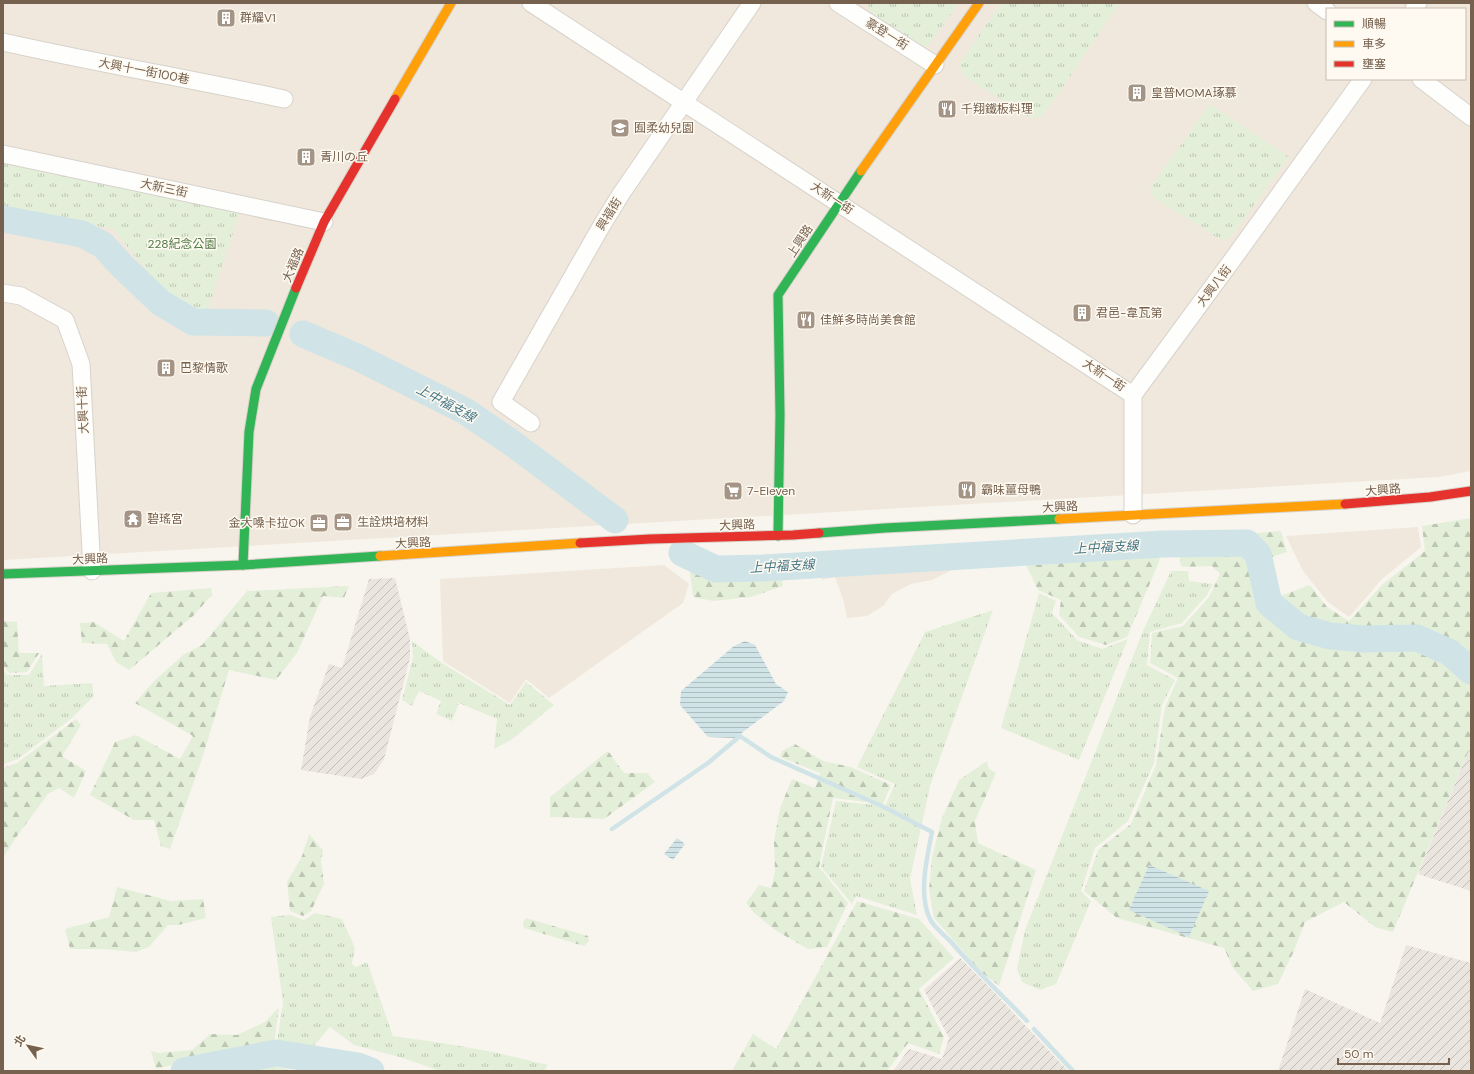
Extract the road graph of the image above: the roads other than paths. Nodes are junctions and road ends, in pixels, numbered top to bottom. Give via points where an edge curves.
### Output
1 (451, 3) edge
2 (531, 3) edge
3 (752, 3) edge
4 (838, 3) edge
5 (978, 3) edge
6 (1316, 3) edge
7 (1326, 10) edge
8 (3, 42) edge
9 (935, 65) junction
10 (1362, 80) edge
11 (1422, 80) edge
12 (284, 99) dead end
13 (684, 102) junction
14 (1471, 117) edge
15 (3, 154) edge
16 (839, 203) junction
17 (324, 222) junction
18 (3, 293) edge
19 (1133, 395) junction
20 (531, 423) dead end
21 (1471, 492) edge
22 (1133, 515) junction
23 (778, 536) junction
24 (243, 565) junction
25 (92, 570) junction
26 (3, 574) edge

1 - 17 street, 大福路
2 - 13 street, 大新一街
3 - 13 street, 興福街
4 - 9 street, 豪登一街
5 - 9 street, 上興路
6 - 7 street
8 - 12 street, 大興十一街100巷
9 - 16 street, 上興路
10 - 19 street, 大興八街
11 - 14 street
13 - 16 street, 大新一街
13 - 20 street, 興福街 via 602,224 501,402
15 - 17 street, 大新三街
16 - 19 street, 大新一街
16 - 23 street, 上興路 via 778,295
17 - 24 street, 大福路 via 256,389 249,432
18 - 25 street, 大興十街 via 21,296 65,320 81,364
19 - 22 street
21 - 22 street, 大興路 via 1353,504
22 - 23 street, 大興路
23 - 24 street, 大興路 via 650,539
24 - 25 street, 大興路
25 - 26 street, 大興路

